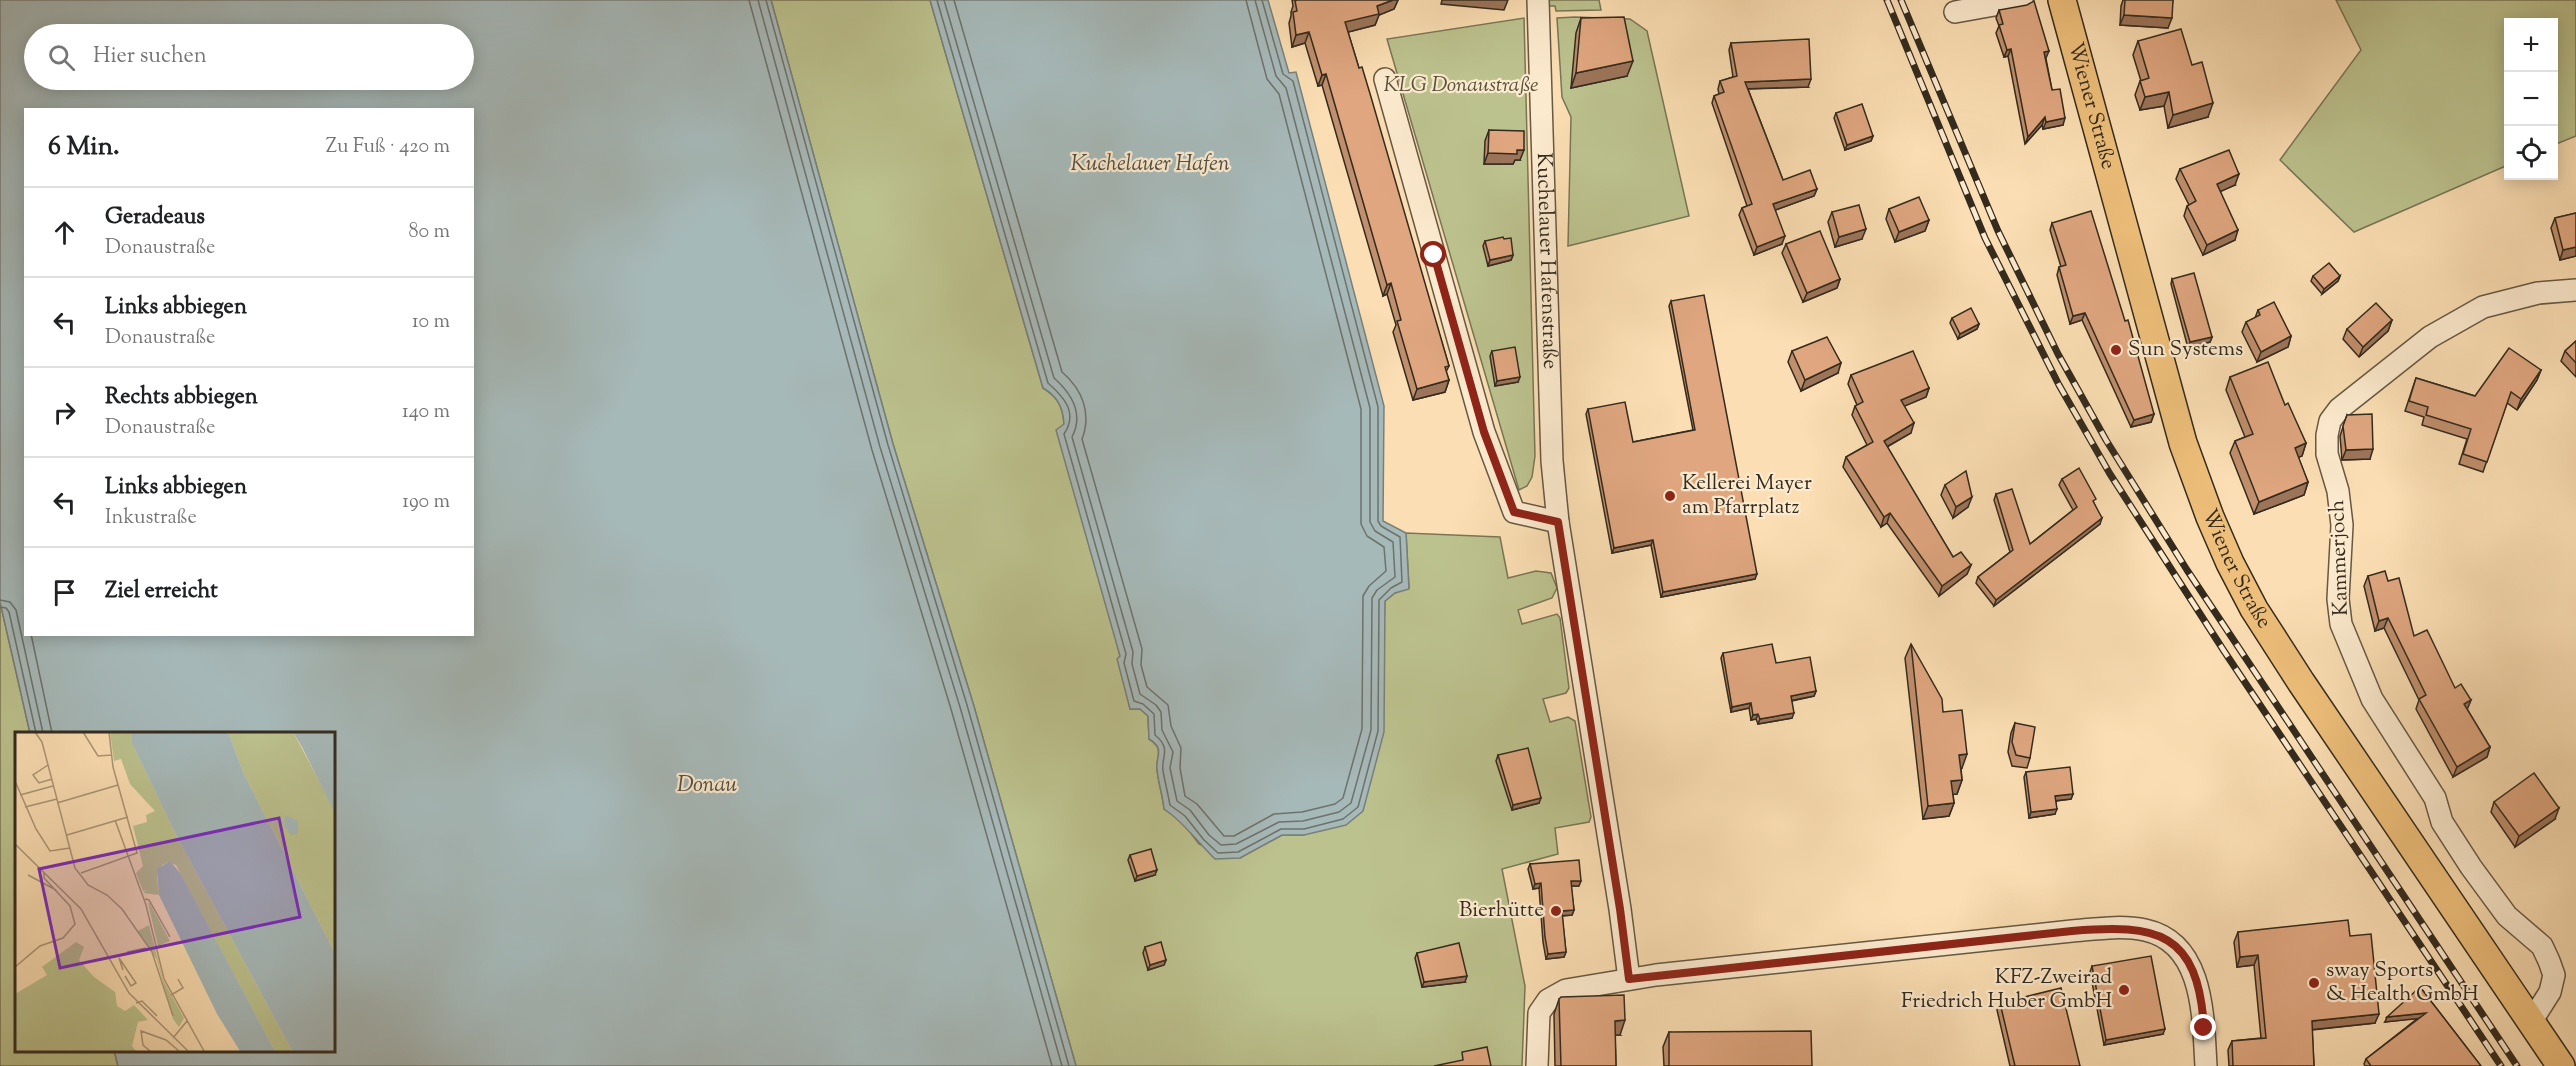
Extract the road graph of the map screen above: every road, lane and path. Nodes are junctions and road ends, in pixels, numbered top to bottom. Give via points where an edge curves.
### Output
1 (1538, 0) edge
2 (2022, 0) edge
3 (2062, 0) edge
4 (1955, 12) dead end
5 (1384, 79) dead end
6 (2576, 290) edge
7 (1558, 522) junction
8 (1629, 979) junction
9 (2531, 1022) junction
10 (1538, 1066) edge
11 (2206, 1066) edge
12 (2561, 1066) edge

1 - 7 street, Kuchelauer Hafenstraße via 1552,461
2 - 4 street
3 - 9 main road, Wiener Straße via 2182,443 2230,563 2307,692
5 - 7 street via 1484,432 1514,512
6 - 9 street, Kammerjoch via 2538,293 2483,307 2430,337 2339,409 2330,421 2327,435 2342,525 2338,599 2341,624 2372,699 2435,798 2442,822 2507,916 2542,946 2554,975 2550,992
7 - 8 street, Kuchelauer Hafenstraße
8 - 10 street via 1566,990 1548,999 1539,1013
8 - 11 street via 2072,931 2137,929 2164,937 2190,967 2201,997
9 - 12 main road, Wiener Straße

